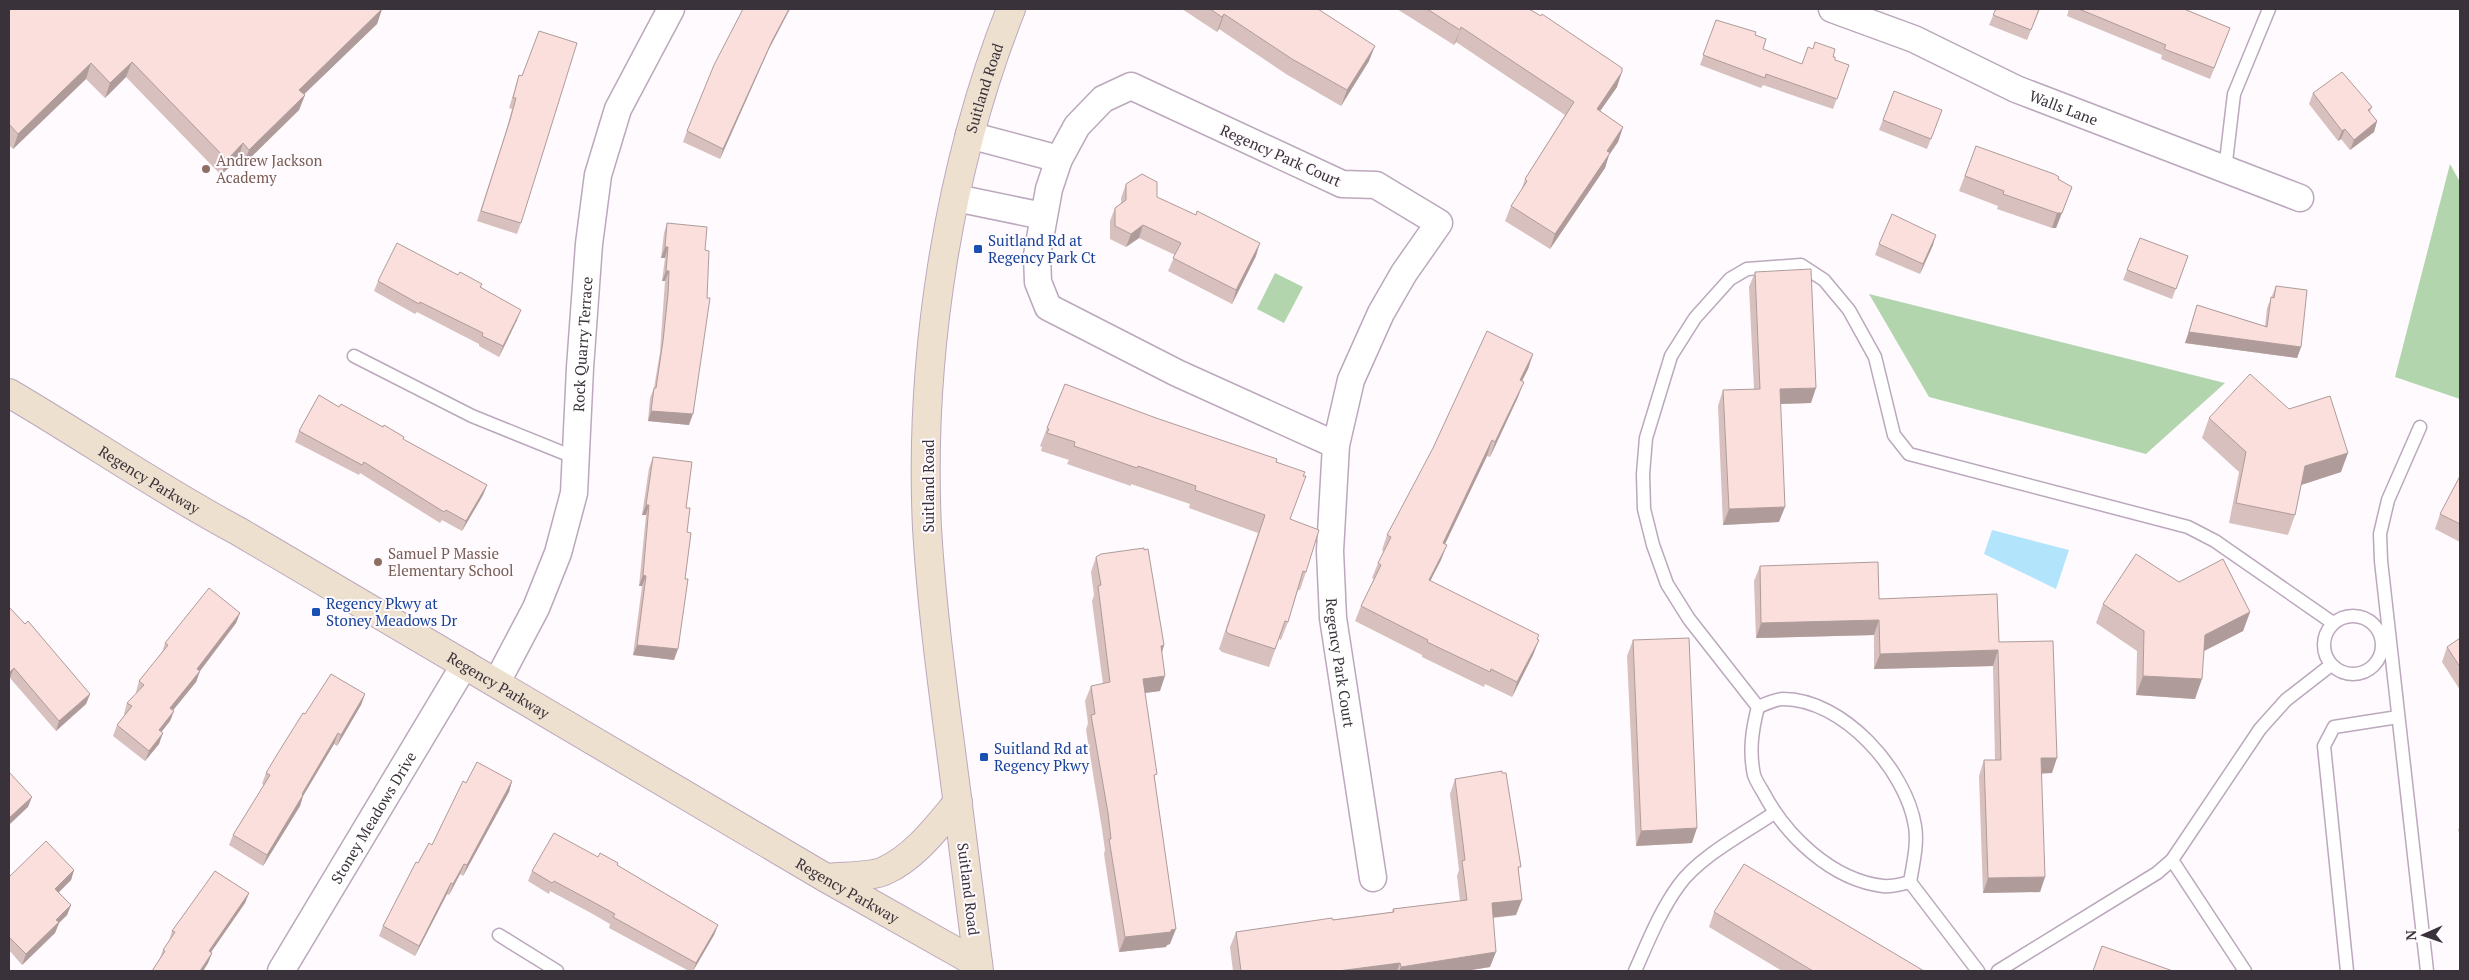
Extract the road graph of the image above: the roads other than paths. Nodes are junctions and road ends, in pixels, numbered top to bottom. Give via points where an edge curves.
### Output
1 (671, 9) edge
2 (1011, 9) edge
3 (1832, 9) edge
4 (2269, 9) edge
5 (969, 135) junction
6 (1059, 159) junction
7 (2225, 170) junction
8 (956, 198) junction
9 (2300, 198) dead end
10 (1043, 216) junction
11 (354, 356) dead end
12 (9, 393) edge
13 (2420, 427) dead end
14 (1336, 445) junction
15 (576, 458) junction
16 (2333, 623) junction
17 (2387, 641) junction
18 (465, 664) junction
19 (2331, 664) junction
20 (497, 682) junction
21 (1758, 707) junction
22 (2398, 717) junction
23 (958, 802) junction
24 (1774, 813) junction
25 (2172, 860) junction
26 (826, 878) junction
27 (1373, 878) dead end
28 (1910, 882) junction
29 (499, 935) dead end
30 (983, 969) edge
31 (281, 971) edge
32 (556, 971) edge
33 (1636, 971) edge
34 (1978, 971) edge
35 (1998, 971) edge
36 (2246, 971) edge
37 (2347, 971) edge
38 (2426, 971) edge

1 - 15 street, Rock Quarry Terrace via 618,109 598,175 589,244
2 - 5 main road, Suitland Road
3 - 7 street, Walls Lane via 1914,39 2016,89
4 - 7 lane via 2234,94
5 - 6 street
5 - 8 main road, Suitland Road
6 - 10 street, Regency Park Court
6 - 14 street, Regency Park Court via 1077,126 1102,99 1131,86 1342,184 1376,185 1439,223 1381,313 1351,380
7 - 9 street, Walls Lane
8 - 10 street
8 - 23 main road, Suitland Road via 932,335 927,527 938,656
10 - 14 street, Regency Park Court via 1037,255 1038,282 1048,307 1177,373
11 - 15 lane via 472,416
12 - 18 main road, Regency Parkway via 182,502 238,531
13 - 17 lane via 2388,500 2380,534
14 - 27 street, Regency Park Court via 1330,551 1333,618
15 - 20 street, Rock Quarry Terrace via 574,493 558,552 536,608
16 - 17 lane via 2353,615 2360,617 2373,622
16 - 19 lane via 2325,636 2324,651
16 - 21 lane via 2216,541 2188,527 1909,454 1894,435 1875,357 1849,310 1824,280 1801,265 1747,269 1730,279 1714,295 1670,356 1646,438 1643,474 1644,509 1666,584 1689,619
17 - 19 lane via 2379,660 2366,672 2347,674
17 - 22 lane
18 - 20 main road, Regency Parkway
18 - 31 street, Stoney Meadows Drive
19 - 25 lane via 2286,700 2260,729
20 - 26 main road, Regency Parkway
21 - 24 lane via 1750,736 1754,776
21 - 28 lane via 1783,699 1816,706 1870,740 1905,795 1915,826
22 - 37 lane via 2334,727 2324,746
22 - 38 lane
23 - 26 main road via 907,857 883,872
23 - 30 main road, Suitland Road
24 - 28 lane via 1804,846 1832,867 1858,880 1885,886
24 - 33 lane via 1709,858 1680,884 1659,918
25 - 35 lane via 2157,873
25 - 36 lane
26 - 30 main road, Regency Parkway
28 - 34 lane
29 - 32 lane

